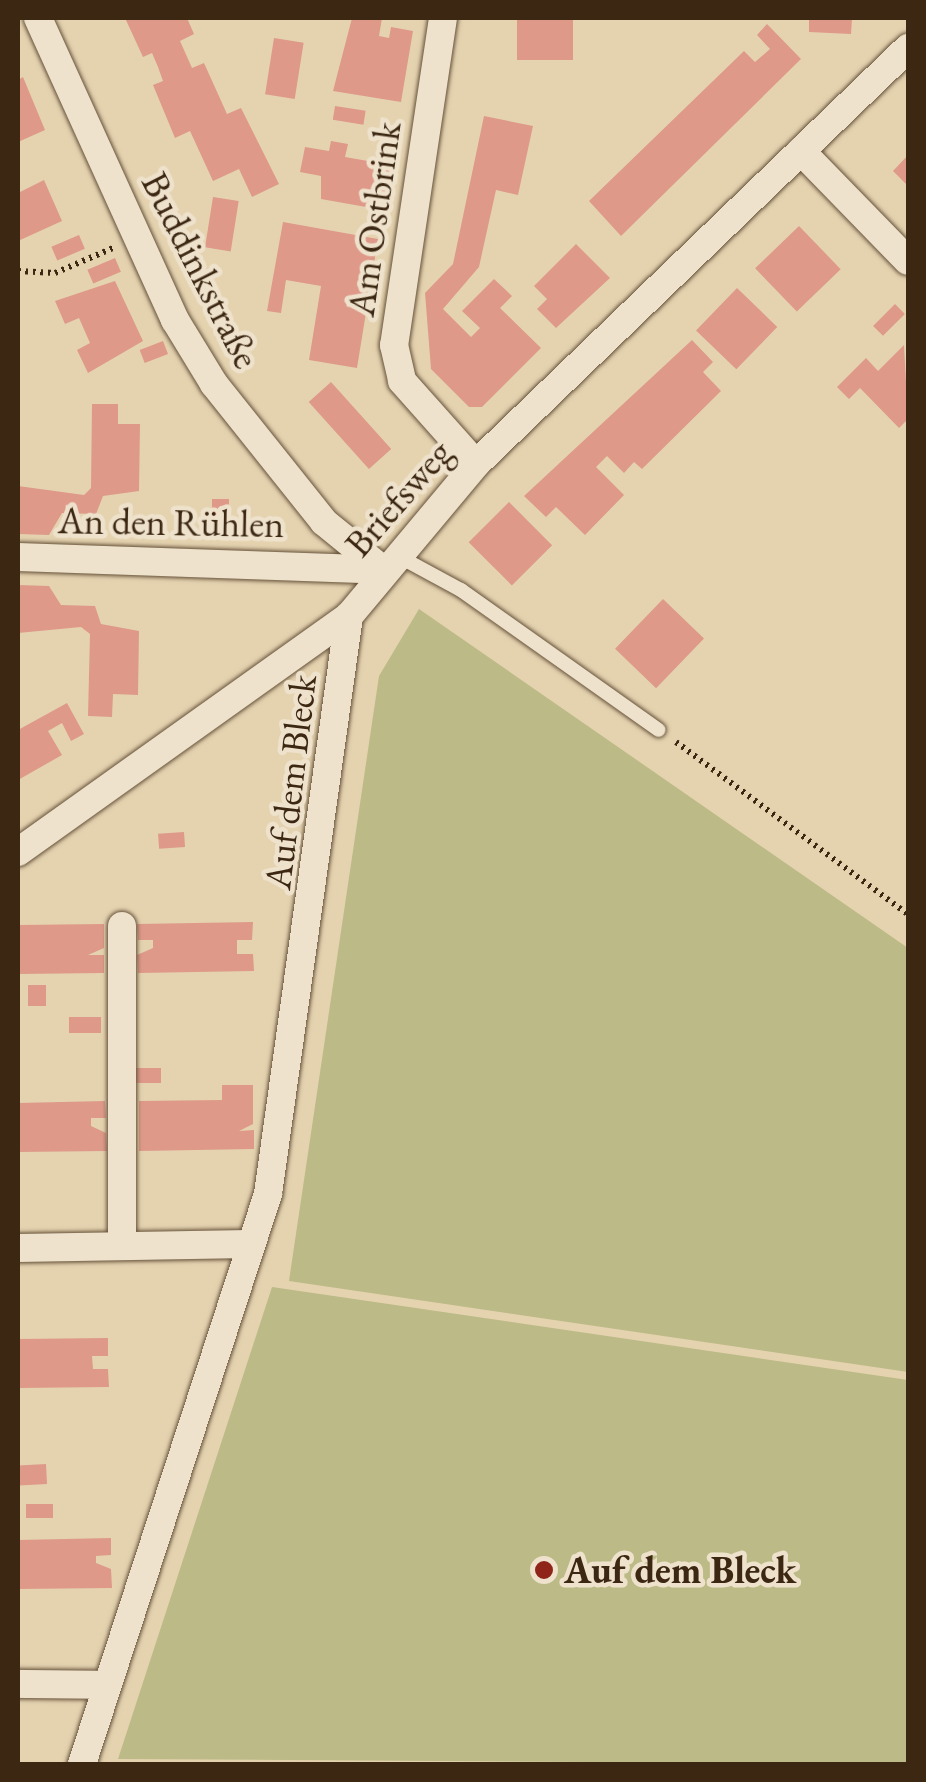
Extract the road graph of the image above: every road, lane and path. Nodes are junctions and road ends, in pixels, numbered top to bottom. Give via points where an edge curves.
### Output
1 (38, 18) edge
2 (442, 18) edge
3 (908, 48) edge
4 (802, 151) junction
5 (138, 237) junction
6 (908, 261) edge
7 (18, 272) edge
8 (476, 464) junction
9 (18, 557) edge
10 (390, 563) junction
11 (349, 616) junction
12 (659, 730) joint
13 (18, 852) edge
14 (908, 914) edge
15 (122, 926) dead end
16 (249, 1244) junction
17 (122, 1246) junction
18 (18, 1248) edge
19 (18, 1684) edge
20 (107, 1686) junction
21 (82, 1764) edge

1 - 5 street, Buddinkstraße
2 - 8 street, Am Ostbrink via 394,345 402,381
3 - 4 street, Briefsweg
4 - 6 street
4 - 8 street, Briefsweg
5 - 7 path via 56,273
5 - 10 street, Buddinkstraße via 214,384 324,522
8 - 10 street, Briefsweg
9 - 10 street, An den Rühlen
10 - 11 street, Briefsweg
10 - 12 lane via 460,590
11 - 13 street, Briefsweg
11 - 16 street, Auf dem Bleck via 282,1136
12 - 14 path
15 - 17 street
16 - 17 street
16 - 20 street, Auf dem Bleck
17 - 18 street
19 - 20 street
20 - 21 street, Auf dem Bleck

